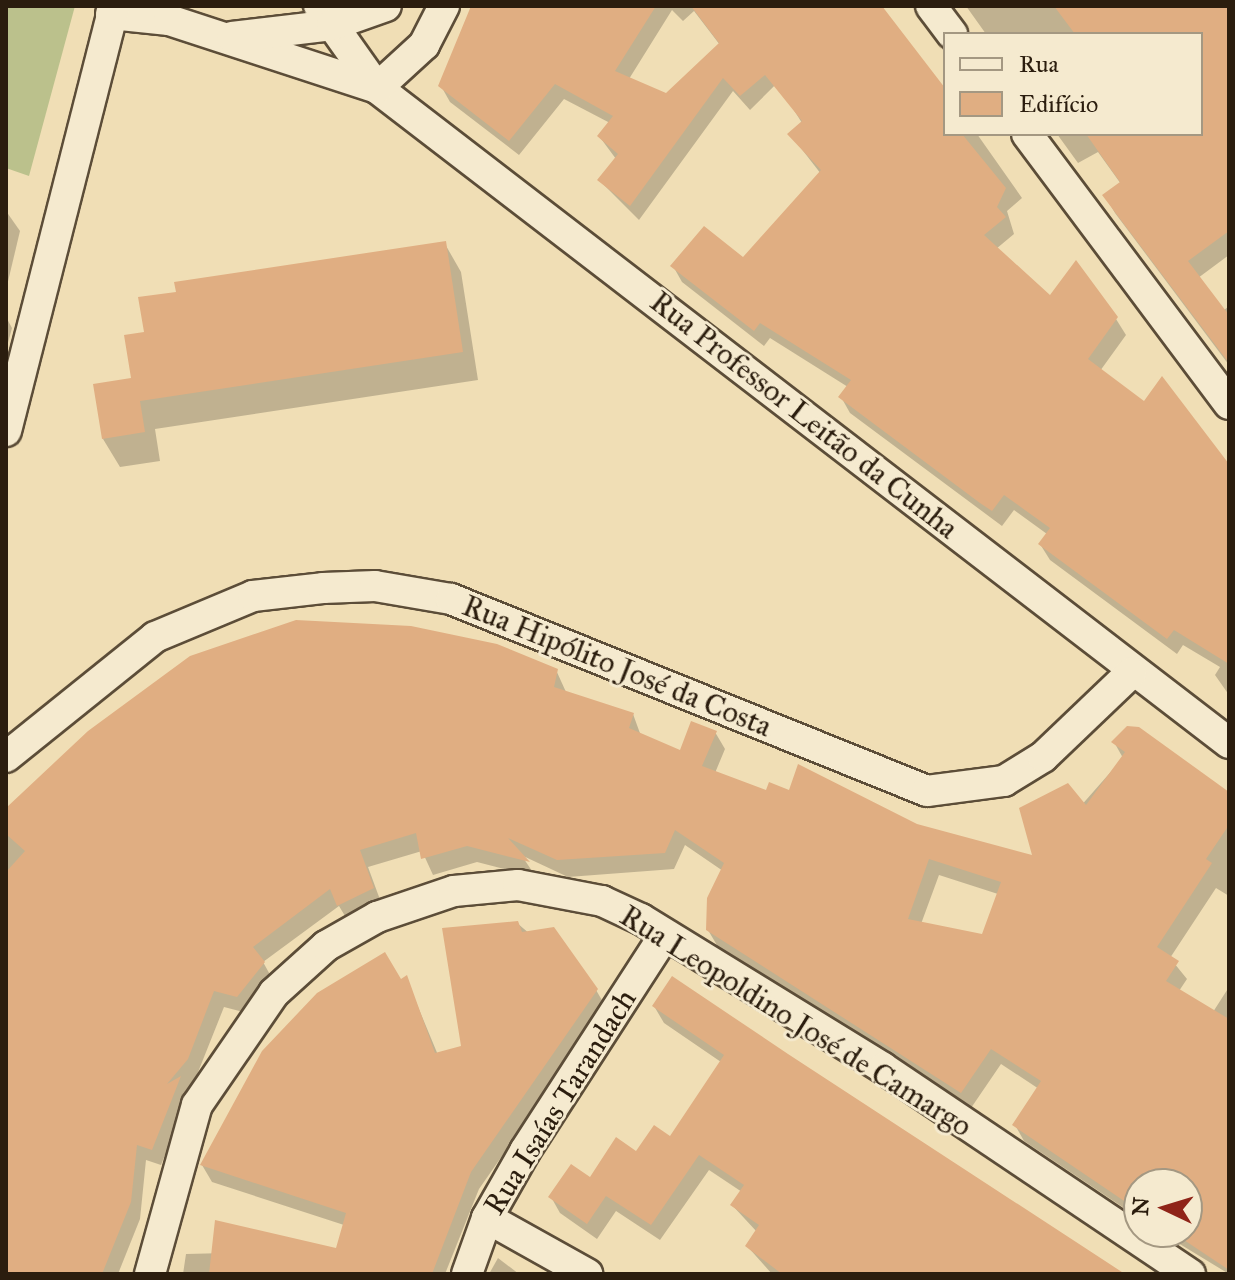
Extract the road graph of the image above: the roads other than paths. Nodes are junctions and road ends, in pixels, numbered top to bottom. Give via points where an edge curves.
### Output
1 (386, 6) edge
2 (444, 6) edge
3 (931, 6) edge
4 (112, 10) edge
5 (325, 15) edge
6 (950, 32) edge
7 (231, 37) junction
8 (377, 88) junction
9 (1028, 136) edge
10 (1229, 404) edge
11 (6, 431) edge
12 (1131, 673) junction
13 (1229, 743) edge
14 (6, 757) edge
15 (665, 935) junction
16 (487, 1218) junction
17 (150, 1274) edge
18 (467, 1274) edge
19 (587, 1274) edge
20 (1190, 1274) edge

1 - 5 street
2 - 8 street via 424,45
3 - 6 street
4 - 7 street, Rua Professor Leitão da Cunha
4 - 11 street
5 - 7 street, Rua Professor Leitão da Cunha
5 - 8 street, Rua Professor Leitão da Cunha
7 - 8 street, Rua Professor Leitão da Cunha
8 - 12 street, Rua Professor Leitão da Cunha
9 - 10 street
12 - 13 street, Rua Professor Leitão da Cunha
12 - 14 street, Rua Hipólito José da Costa via 1043,757 1004,781 927,791 451,599 375,586 323,588 253,596 155,637
15 - 16 street, Rua Isaías Tarandach
15 - 17 street, Rua Leopoldino José de Camargo via 602,901 518,885 412,902 326,946 274,993 197,1105
15 - 20 street, Rua Leopoldino José de Camargo via 883,1068
16 - 18 street, Rua Isaías Tarandach
16 - 19 street

